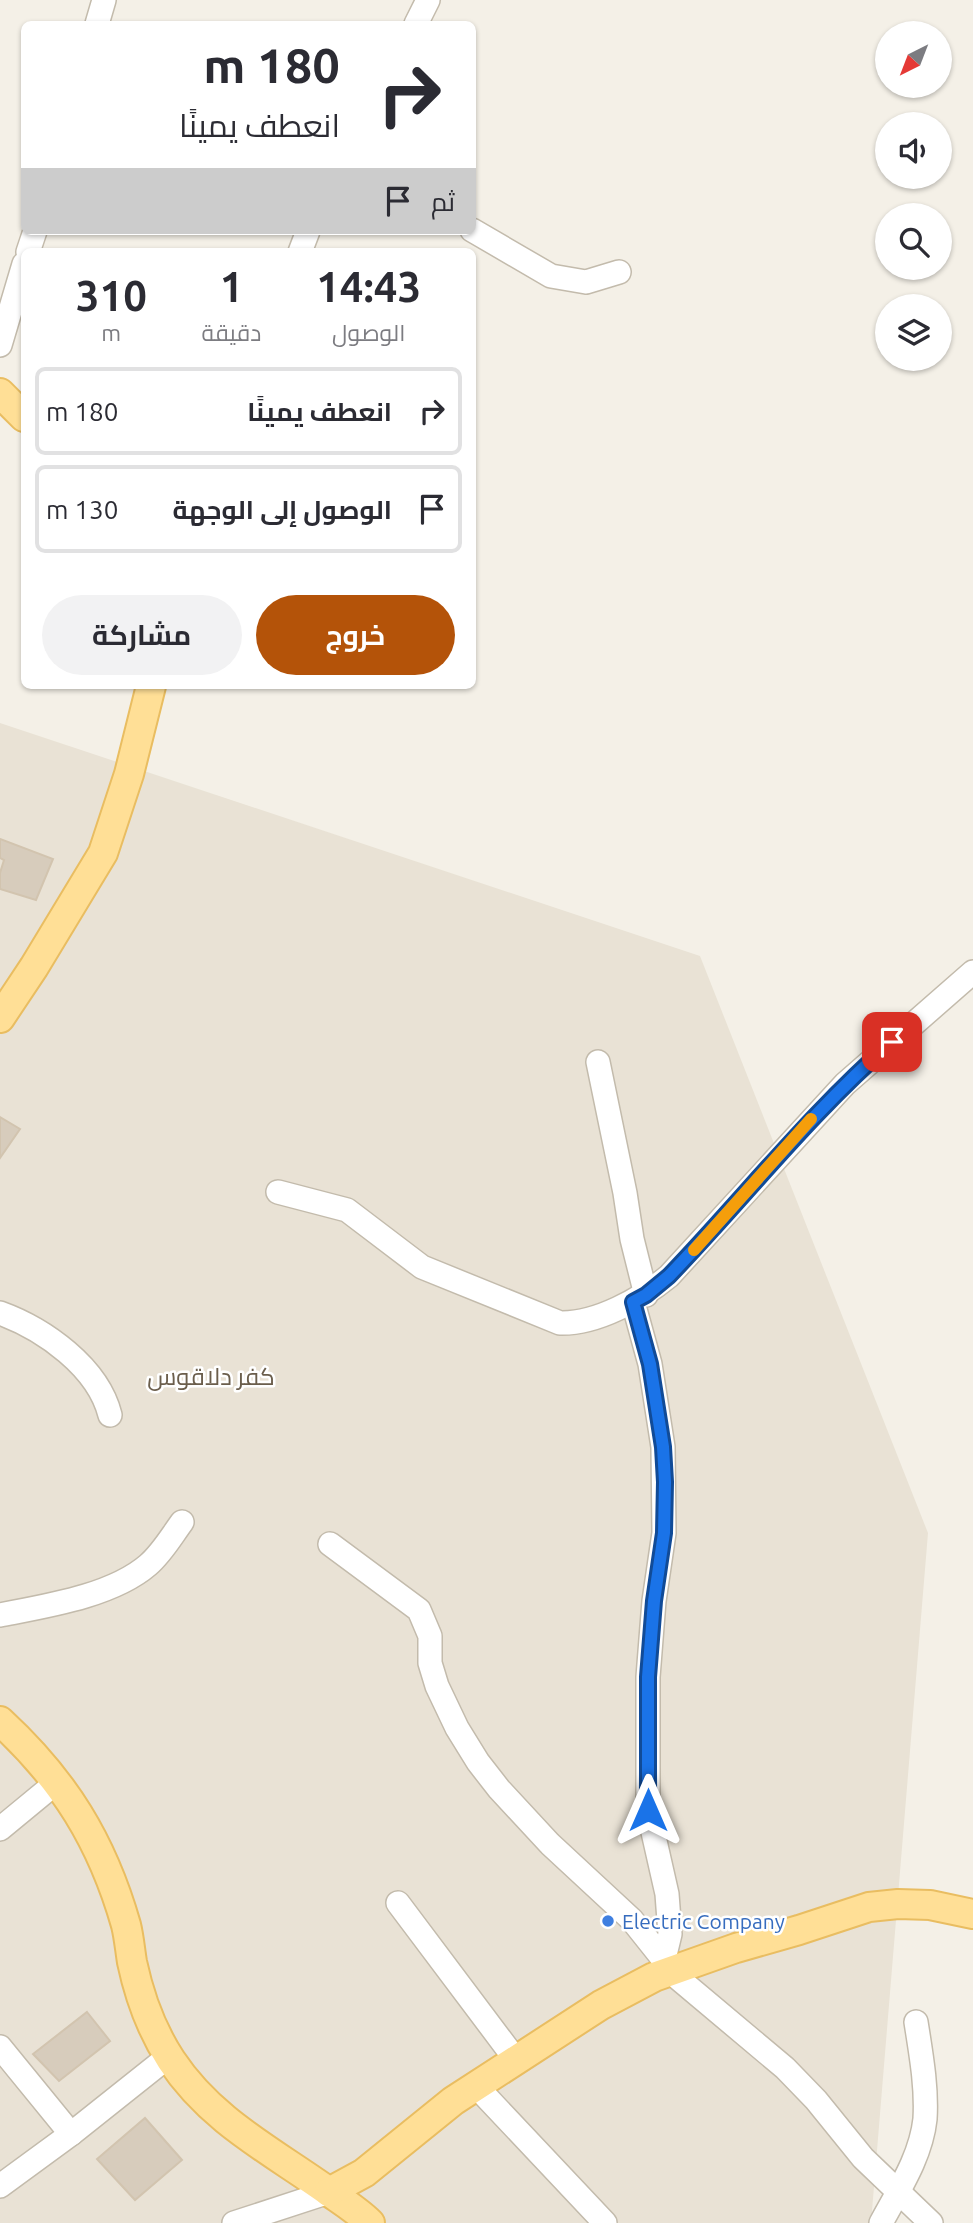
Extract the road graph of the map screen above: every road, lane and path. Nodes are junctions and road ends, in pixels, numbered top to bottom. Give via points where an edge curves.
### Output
1 (104, 0) edge
2 (428, 0) edge
3 (98, 21) edge
4 (418, 21) edge
5 (476, 232) edge
6 (620, 272) dead end
7 (21, 274) edge
8 (0, 345) edge
9 (0, 393) edge
10 (21, 414) edge
11 (150, 689) edge
12 (973, 972) edge
13 (0, 1018) edge
14 (598, 1062) dead end
15 (278, 1192) dead end
16 (639, 1299) junction
17 (0, 1312) edge
18 (110, 1415) dead end
19 (182, 1522) dead end
20 (330, 1544) dead end
21 (0, 1615) edge
22 (0, 1721) edge
23 (57, 1782) junction
24 (0, 1829) edge
25 (398, 1903) dead end
26 (973, 1914) edge
27 (667, 1965) junction
28 (916, 2022) dead end
29 (0, 2047) edge
30 (169, 2056) junction
31 (516, 2060) junction
32 (476, 2086) junction
33 (71, 2134) junction
34 (0, 2186) edge
35 (898, 2191) junction
36 (329, 2192) junction
37 (234, 2223) edge
38 (370, 2223) edge
39 (605, 2223) edge
40 (881, 2223) edge
41 (931, 2223) edge

1 - 3 street
2 - 4 street
5 - 6 street via 551,276 586,282
7 - 8 street
9 - 10 main road
11 - 13 main road via 103,853
12 - 16 street via 845,1084 695,1249
14 - 16 street via 625,1193
15 - 16 street via 346,1210 422,1267 559,1323 580,1321
16 - 27 street via 663,1447 664,1533 648,1677 648,1810 667,1894
17 - 18 street via 34,1327 66,1352 101,1391
19 - 21 street via 158,1555 134,1575 91,1593
20 - 27 street via 419,1611 430,1636 430,1663 438,1686 478,1762 526,1819 632,1920
22 - 23 main road
23 - 24 street
23 - 30 main road via 107,1867 142,1996
25 - 31 street
26 - 27 main road via 930,1905 869,1907
27 - 31 main road
27 - 35 street via 688,1988 785,2068
28 - 35 street via 925,2120 916,2154
29 - 33 street
30 - 33 street
30 - 36 main road via 195,2092 222,2118
31 - 32 main road
32 - 36 main road via 365,2173
32 - 39 street
33 - 34 street
35 - 40 street
35 - 41 street
36 - 37 street
36 - 38 main road

